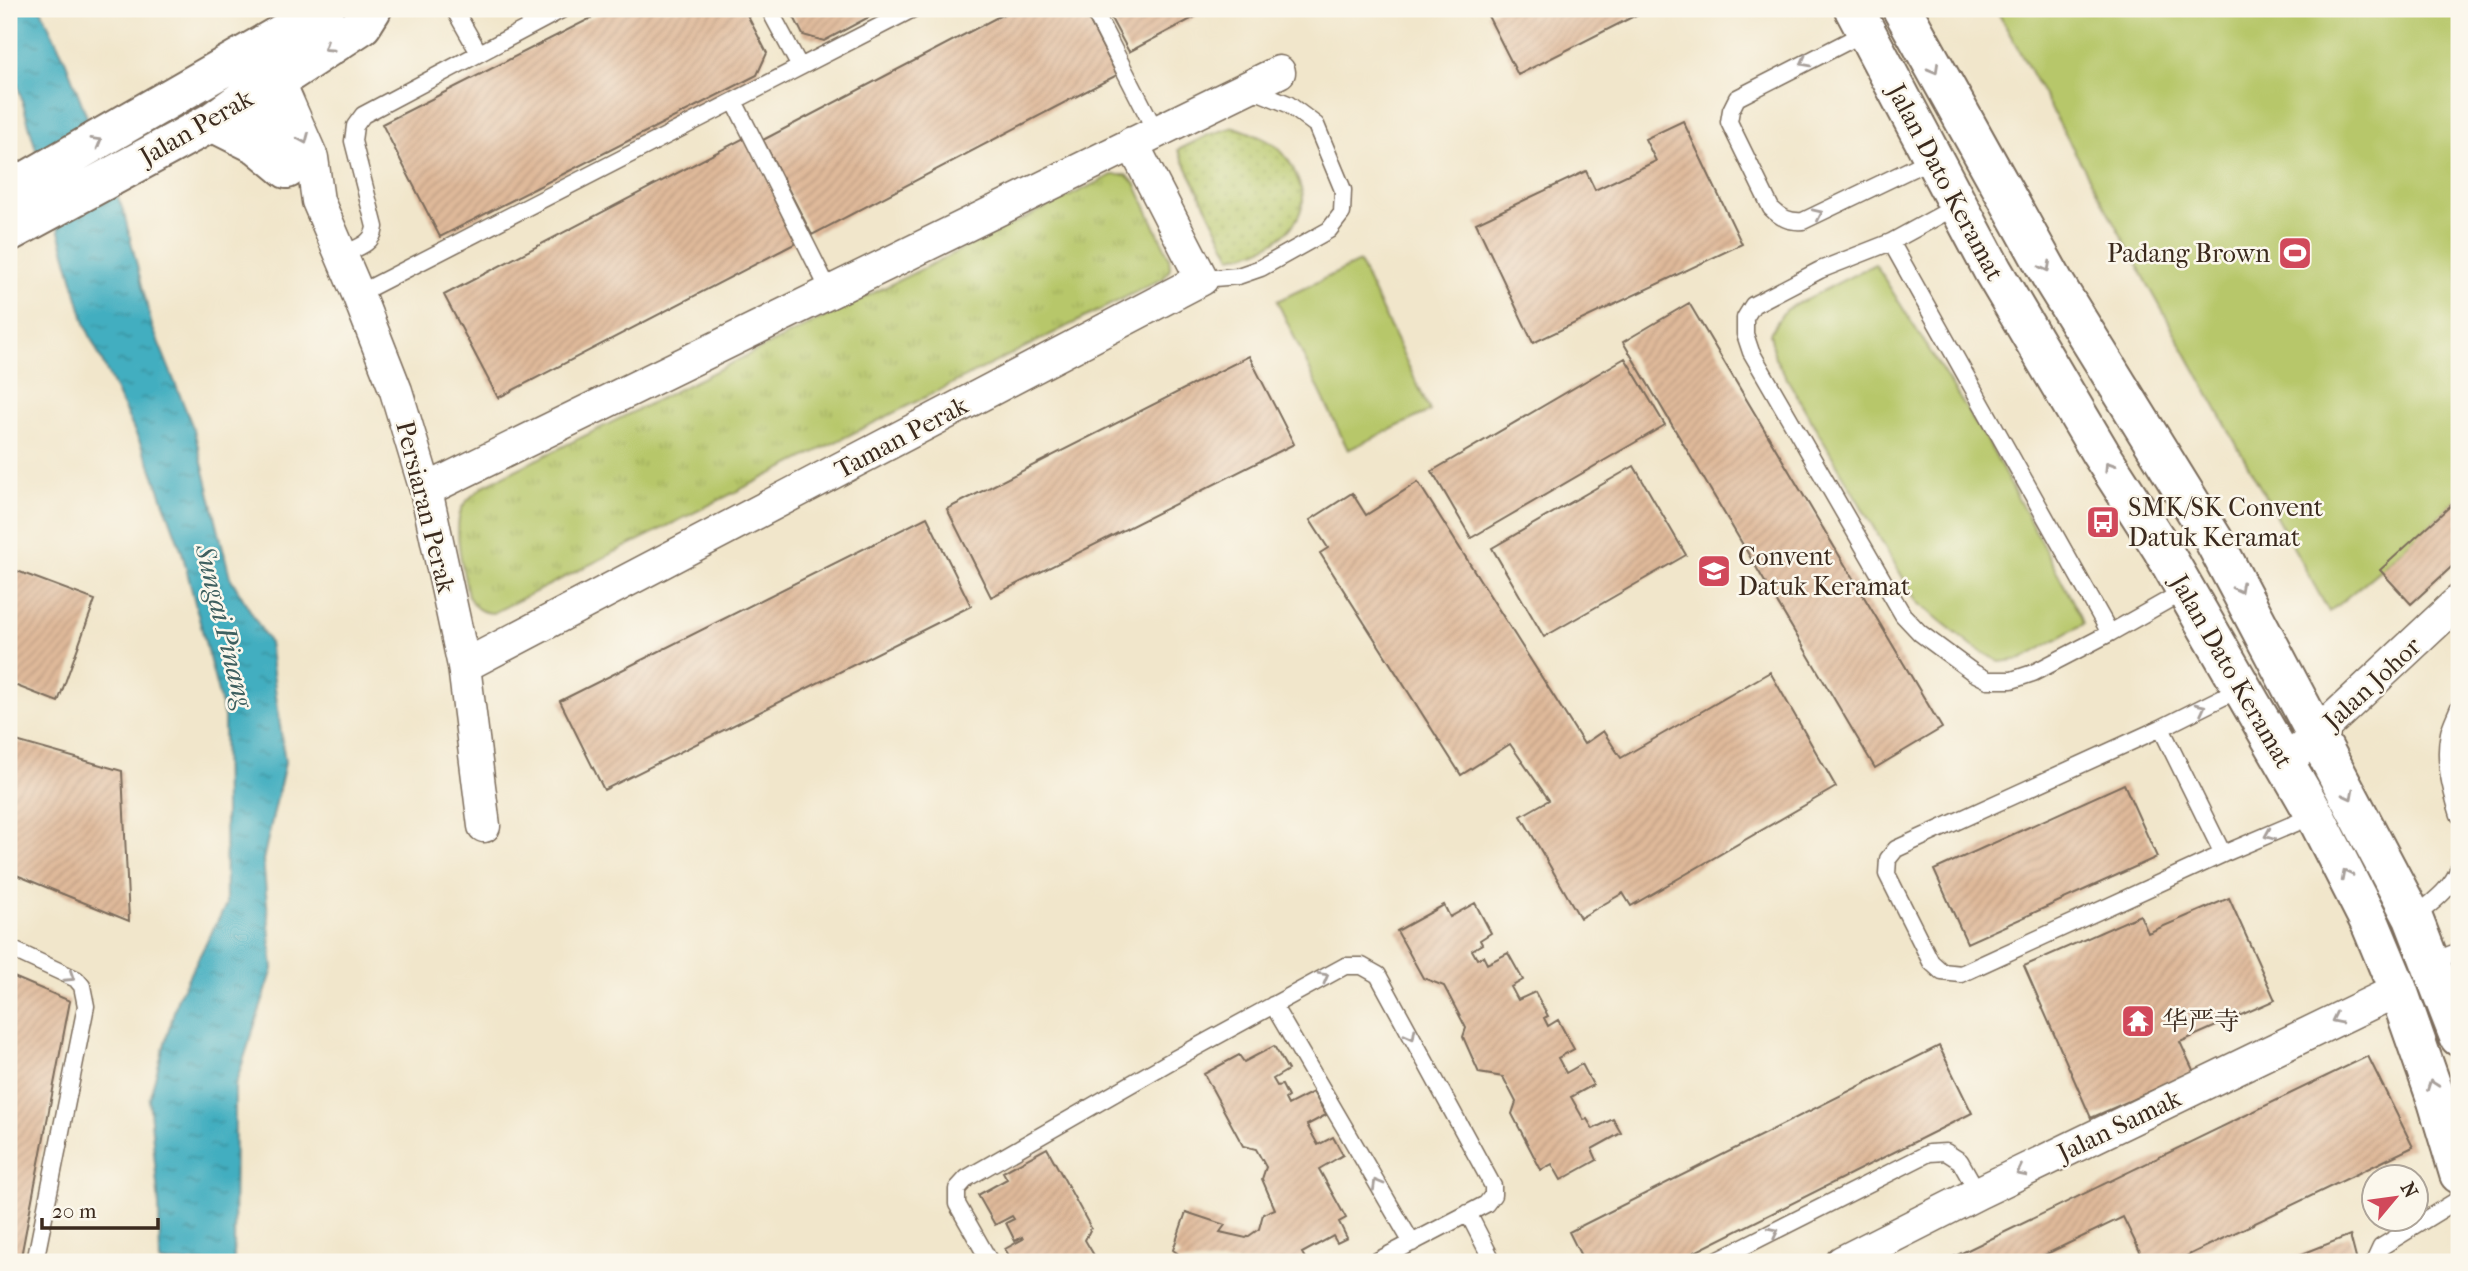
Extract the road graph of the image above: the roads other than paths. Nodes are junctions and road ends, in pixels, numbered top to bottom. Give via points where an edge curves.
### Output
1 (325, 9) edge
2 (372, 9) edge
3 (454, 9) edge
4 (769, 9) edge
5 (913, 9) edge
6 (1093, 9) edge
7 (1902, 9) edge
8 (552, 11) edge
9 (1860, 20) edge
10 (479, 54) junction
11 (244, 55) junction
12 (800, 67) junction
13 (1279, 72) dead end
14 (265, 87) junction
15 (1236, 93) junction
16 (734, 101) junction
17 (212, 122) junction
18 (1144, 138) junction
19 (1932, 159) junction
20 (286, 169) junction
21 (23, 184) edge
22 (318, 201) junction
23 (1957, 206) junction
24 (22, 226) edge
25 (1891, 242) junction
26 (341, 255) junction
27 (1202, 279) junction
28 (830, 292) junction
29 (358, 294) junction
30 (426, 490) junction
31 (2186, 590) junction
32 (2459, 603) edge
33 (2110, 633) junction
34 (464, 666) junction
35 (2241, 688) junction
36 (2459, 707) edge
37 (2161, 728) junction
38 (2317, 735) junction
39 (2285, 764) junction
40 (2315, 815) junction
41 (2459, 815) edge
42 (484, 826) dead end
43 (2222, 854) junction
44 (2459, 867) edge
45 (2413, 918) junction
46 (9, 948) edge
47 (2445, 956) edge
48 (2398, 990) junction
49 (1273, 1005) junction
50 (2459, 1037) edge
51 (2459, 1174) edge
52 (1978, 1193) junction
53 (2459, 1199) edge
54 (1468, 1213) junction
55 (1412, 1243) junction
56 (35, 1262) edge
57 (990, 1262) edge
58 (1375, 1262) edge
59 (1493, 1262) edge
60 (1713, 1262) edge
61 (1842, 1262) edge
62 (2374, 1262) edge

1 - 11 main road, Jalan Perak
2 -> 14 main road, Jalan Perak via 362,25
3 - 10 lane
4 - 12 lane
5 - 12 lane
6 - 18 lane
7 -> 38 main road, Jalan Dato Keramat via 2054,282 2213,539
8 - 10 lane
9 - 19 main road, Jalan Dato Keramat
9 -> 19 lane via 1737,98 1731,110 1729,122 1771,208 1791,222 1803,221
10 - 26 lane via 363,115 355,126 353,141 374,237
11 - 14 street, Persiaran Perak
21 -> 11 main road, Jalan Perak
12 - 16 lane
13 - 15 street
14 - 17 main road, Jalan Perak
14 - 20 street, Persiaran Perak
14 -> 22 street, Persiaran Perak via 312,158
15 - 18 street
15 - 27 lane via 1261,93 1288,104 1315,125 1343,190 1342,213 1329,230 1261,268 1238,276
16 - 28 lane
16 - 29 lane
17 - 20 main road via 258,145
17 - 24 main road, Jalan Perak
18 - 27 street
18 - 28 street
19 - 23 main road, Jalan Dato Keramat
20 - 22 street, Persiaran Perak
22 - 26 street, Persiaran Perak
23 - 25 lane
31 -> 23 main road, Jalan Dato Keramat
25 - 33 lane
25 - 33 lane via 1820,270 1753,305 1745,318 1751,352 1903,615 1920,633 1974,673 1988,680 2012,680
26 - 29 street, Persiaran Perak
27 - 34 street, Taman Perak
28 - 30 street
29 - 30 street, Persiaran Perak via 396,391
30 - 34 street, Persiaran Perak
31 - 33 lane
31 - 35 main road, Jalan Dato Keramat
32 - 38 street, Jalan Johor
34 - 42 street, Persiaran Perak
37 -> 35 lane
35 - 39 main road, Jalan Dato Keramat
36 - 41 lane via 2449,732 2447,760
37 - 43 lane
37 - 43 lane via 1896,849 1888,859 1887,874 1931,962 1942,972 1961,974
38 - 39 street, Jalan Johor
38 -> 45 main road, Jalan Dato Keramat
39 - 40 main road, Jalan Dato Keramat
40 -> 43 lane
48 -> 40 main road, Jalan Dato Keramat
44 - 45 lane via 2441,894
45 - 47 main road, Jalan Dato Keramat
46 -> 56 lane via 76,979 86,1006
47 - 50 main road, Jalan Dato Keramat
51 -> 48 main road, Jalan Dato Keramat
48 -> 52 street, Jalan Samak
49 -> 54 lane via 1345,966 1362,966 1378,975 1493,1186 1486,1204
55 -> 49 lane
49 - 57 lane via 967,1178 957,1189 957,1204
60 -> 52 lane via 1929,1153 1946,1152 1960,1161
52 - 61 street, Jalan Samak
53 - 62 lane via 2381,1247
54 - 55 lane
54 - 59 lane
55 - 58 lane

